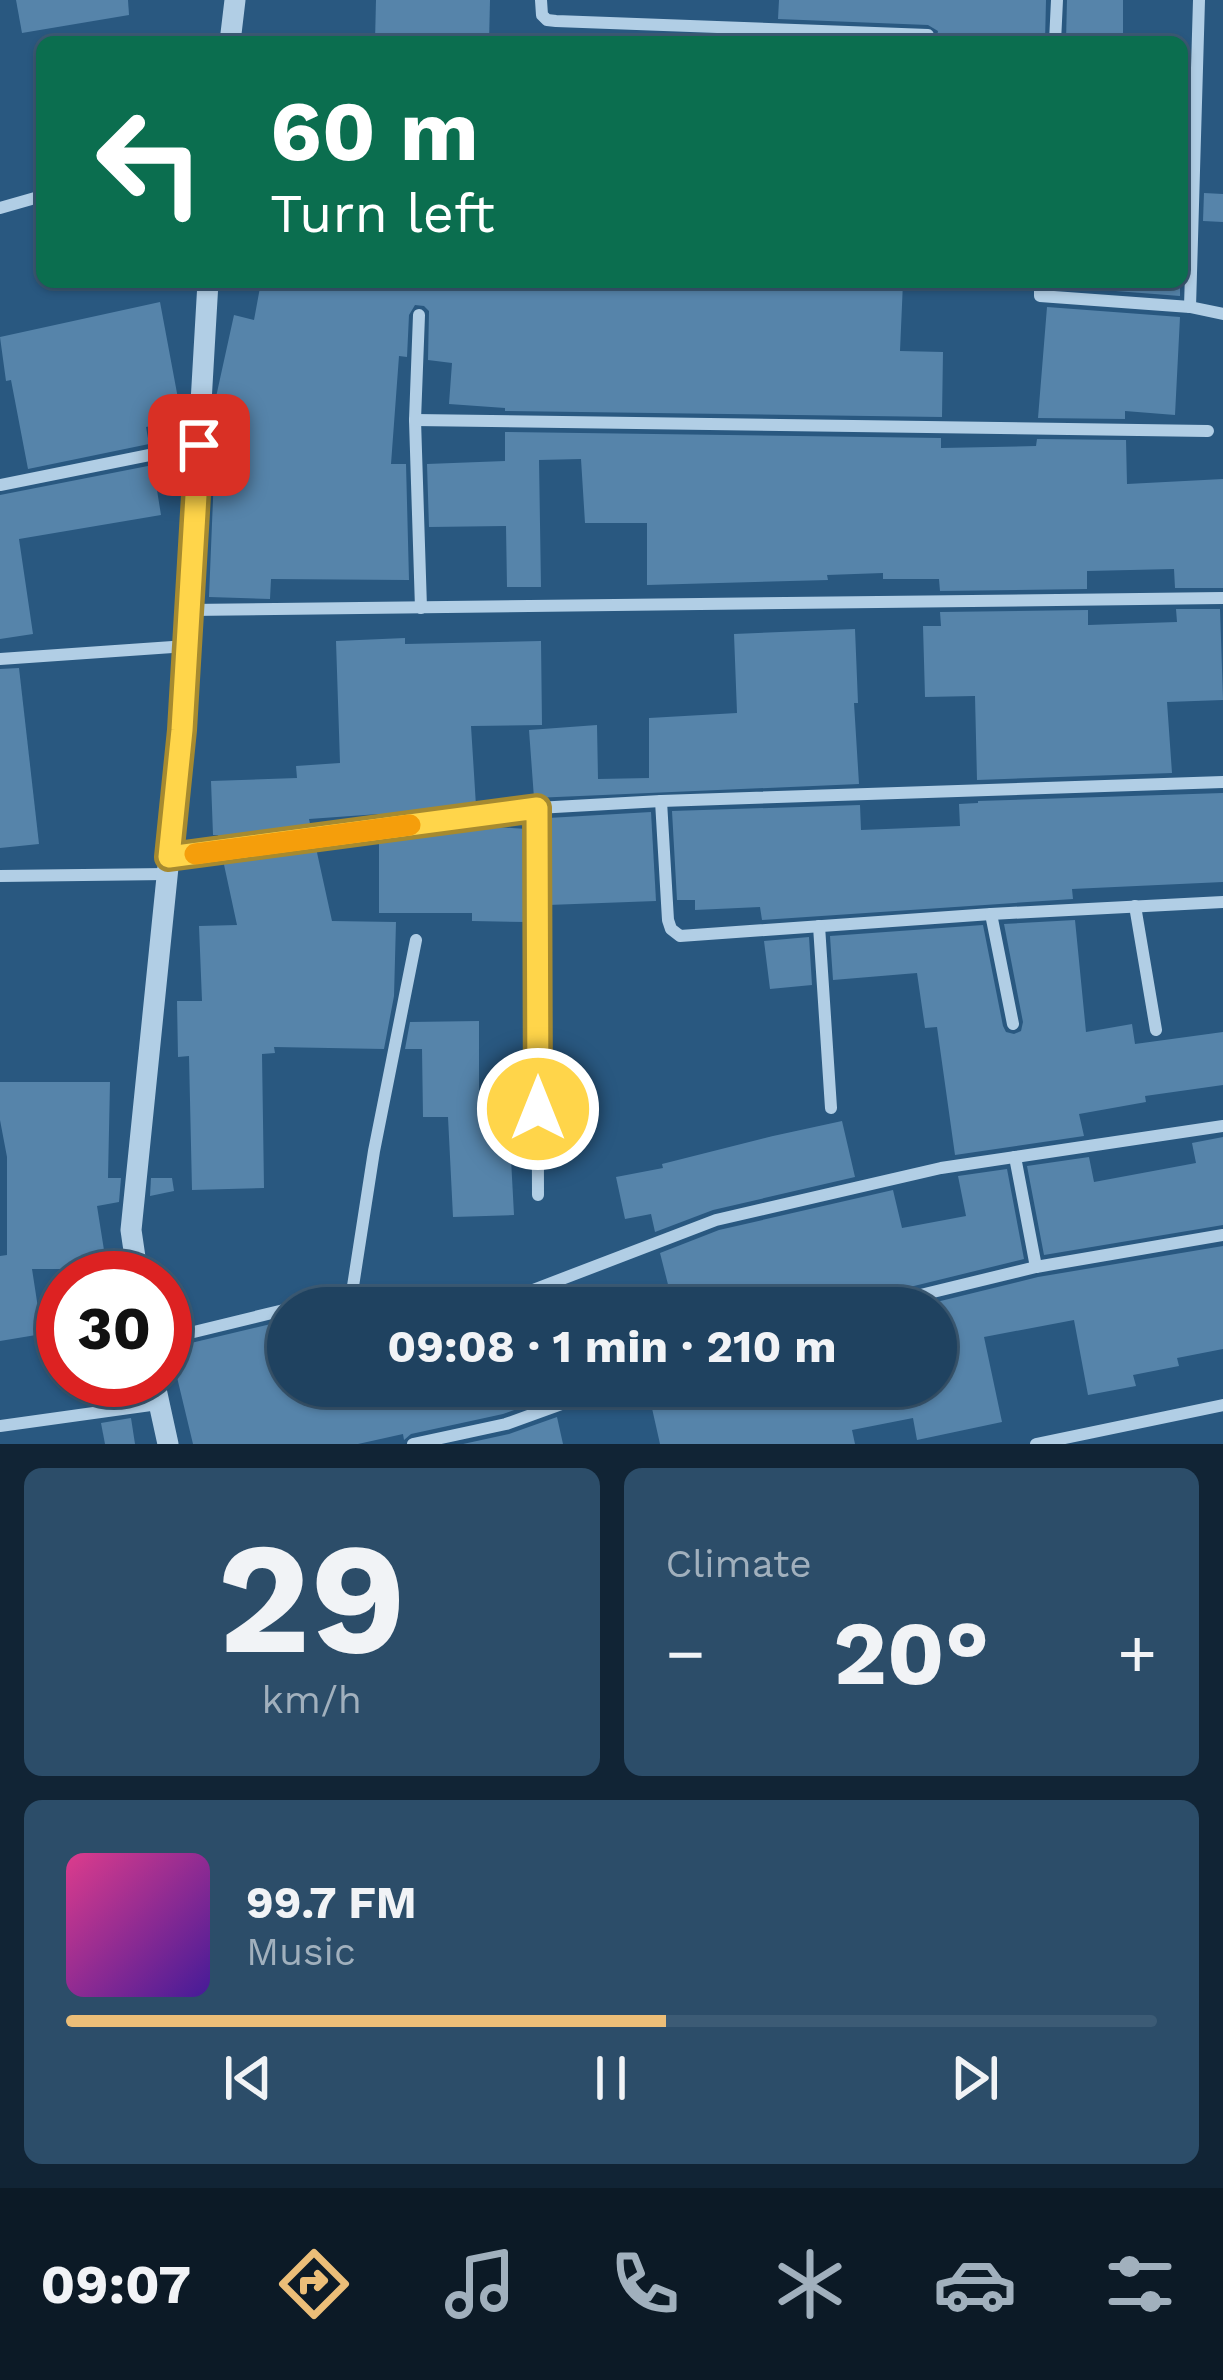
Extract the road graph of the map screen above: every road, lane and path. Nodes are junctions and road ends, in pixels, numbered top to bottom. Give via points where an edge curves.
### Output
1 (235, 0) edge
2 (541, 0) edge
3 (1057, 0) edge
4 (1199, 0) edge
5 (928, 35) dead end
6 (231, 36) edge
7 (1054, 36) edge
8 (36, 198) edge
9 (0, 208) edge
10 (208, 288) edge
11 (1040, 288) edge
12 (1190, 307) junction
13 (1223, 314) edge
14 (418, 315) dead end
15 (416, 420) junction
16 (1208, 430) dead end
17 (199, 445) junction
18 (0, 485) edge
19 (1223, 598) edge
20 (421, 608) junction
21 (189, 610) junction
22 (187, 646) junction
23 (0, 659) edge
24 (1223, 782) edge
25 (661, 801) junction
26 (537, 808) junction
27 (168, 866) junction
28 (0, 876) edge
29 (1223, 902) edge
30 (1135, 906) junction
31 (991, 914) junction
32 (819, 926) junction
33 (416, 940) dead end
34 (1013, 1024) dead end
35 (1156, 1030) dead end
36 (831, 1108) dead end
37 (1223, 1126) edge
38 (1015, 1157) junction
39 (538, 1195) dead end
40 (1223, 1235) edge
41 (134, 1251) edge
42 (1036, 1267) junction
43 (357, 1287) edge
44 (541, 1287) edge
45 (954, 1287) edge
46 (267, 1315) edge
47 (192, 1333) edge
48 (1223, 1405) edge
49 (136, 1407) edge
50 (159, 1407) edge
51 (553, 1407) edge
52 (0, 1426) edge
53 (168, 1444) edge
54 (413, 1444) edge
55 (1036, 1444) edge

1 - 6 street
2 - 5 street via 542,15 556,21
3 - 7 street
4 - 12 street
8 - 9 street
10 - 17 street
11 - 12 street via 1040,296
12 - 13 street
14 - 15 street
15 - 16 street
15 - 20 street
17 - 18 street
17 - 21 street
19 - 20 street
20 - 21 street
21 - 22 street
22 - 23 street
22 - 27 street
24 - 25 street
25 - 26 street
25 - 32 street via 671,929 680,936
26 - 27 street
26 - 39 street
27 - 28 street
27 - 41 street
29 - 30 street
30 - 31 street
30 - 35 street
31 - 32 street
31 - 34 street
32 - 36 street
33 - 43 street via 374,1151
37 - 38 street
38 - 42 street
38 - 44 street via 716,1220
40 - 42 street
42 - 45 street
46 - 47 street
48 - 55 street
49 - 52 street
50 - 53 street
51 - 54 street

